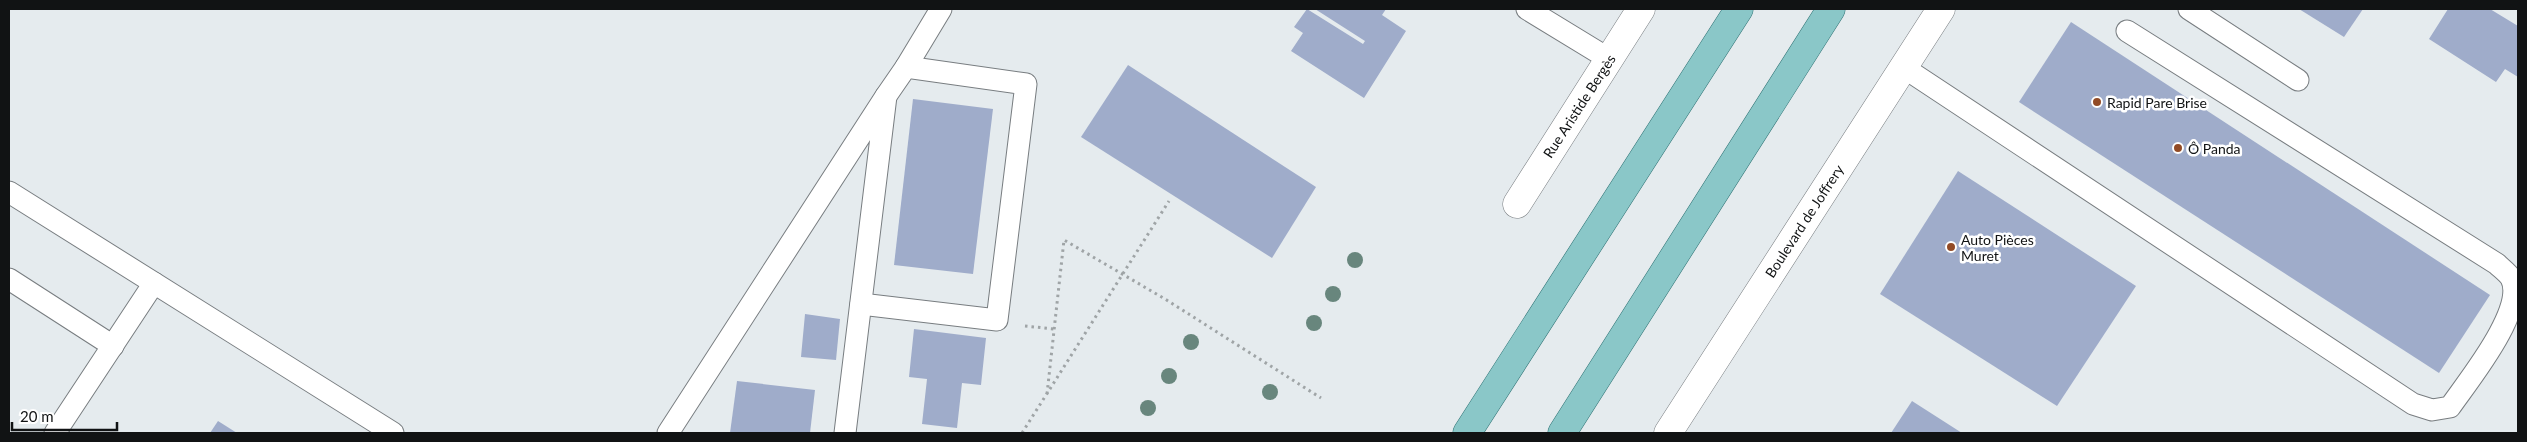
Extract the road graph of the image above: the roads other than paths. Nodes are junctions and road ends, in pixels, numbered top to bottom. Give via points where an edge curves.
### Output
1 (941, 9) edge
2 (1527, 9) edge
3 (1641, 9) edge
4 (1740, 9) edge
5 (1831, 9) edge
6 (1941, 9) edge
7 (2189, 9) edge
8 (2127, 32) dead end
9 (1609, 59) junction
10 (906, 67) junction
11 (1903, 67) junction
12 (2298, 80) dead end
13 (886, 96) junction
14 (9, 192) edge
15 (1517, 204) dead end
16 (9, 279) edge
17 (154, 283) junction
18 (861, 304) junction
19 (113, 346) junction
20 (55, 433) edge
21 (393, 433) edge
22 (668, 433) edge
23 (845, 433) edge
24 (1466, 433) edge
25 (1562, 433) edge
26 (1668, 433) edge

1 - 10 lane
2 - 9 lane
3 - 9 street, Rue Aristide Bergès
4 - 24 main road
5 - 25 main road
6 - 11 street, Boulevard de Joffrery
7 - 12 lane
8 - 11 lane via 2497,264 2511,278 2513,302 2504,327 2450,407 2432,410 2413,404
9 - 15 street, Rue Aristide Bergès
10 - 13 lane
10 - 18 lane via 1026,84 997,320
11 - 26 street, Boulevard de Joffrery
13 - 18 lane
13 - 22 lane
14 - 17 lane
16 - 19 lane
17 - 19 lane
17 - 21 lane
18 - 23 lane
19 - 20 lane

